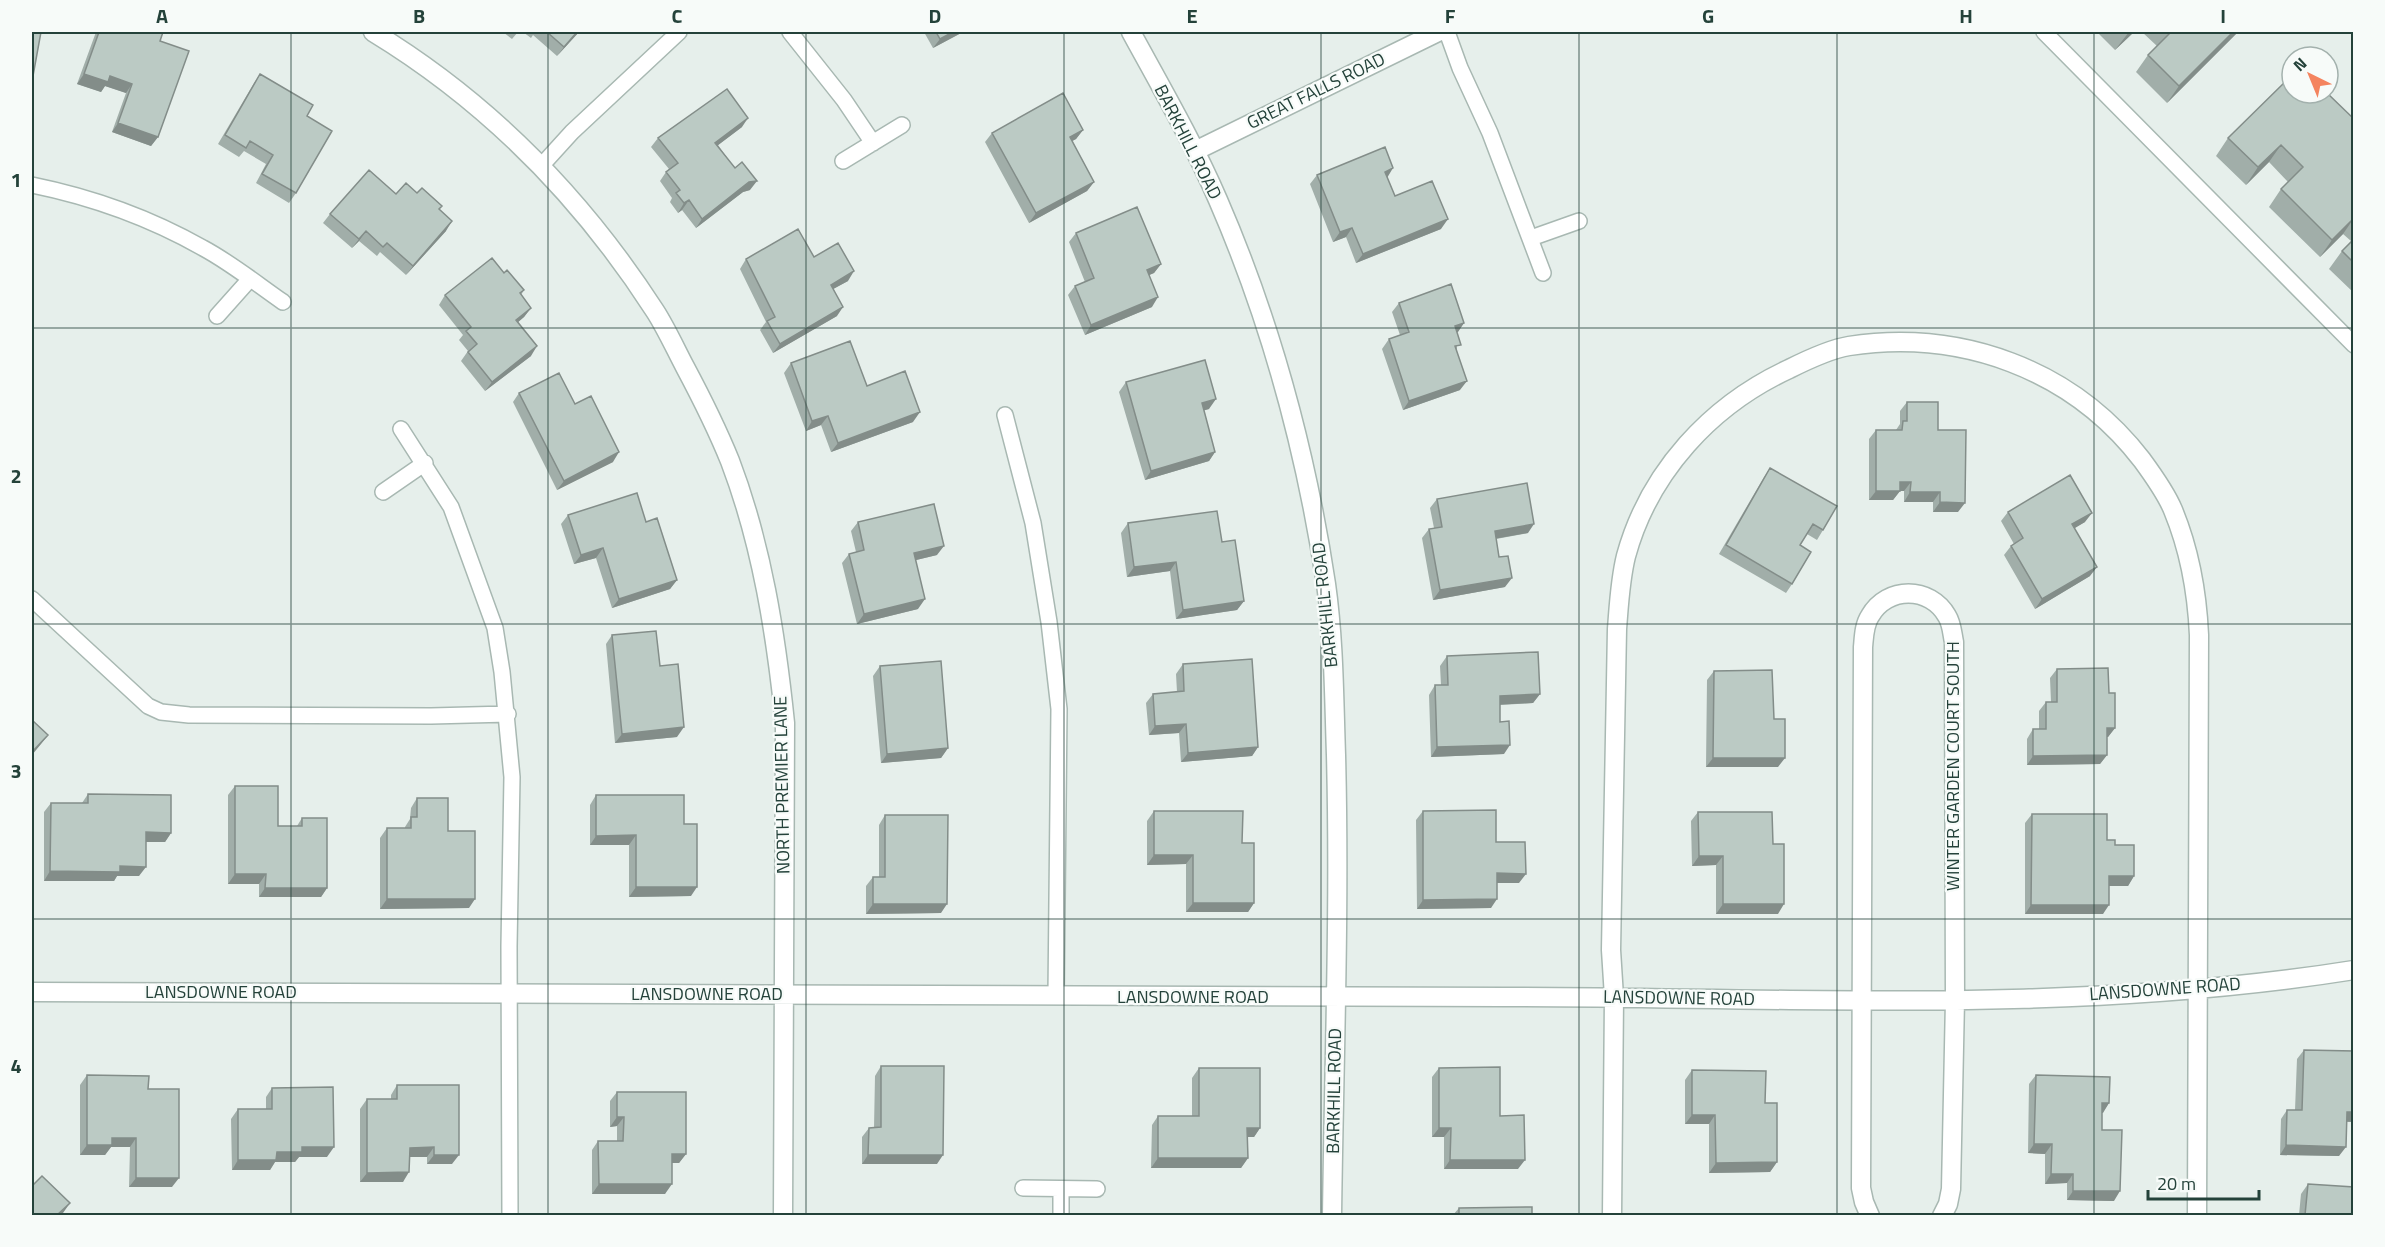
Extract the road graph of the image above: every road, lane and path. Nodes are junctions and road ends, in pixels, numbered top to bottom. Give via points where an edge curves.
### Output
1 (374, 32) edge
2 (679, 32) edge
3 (790, 32) edge
4 (1131, 32) edge
5 (1438, 32) edge
6 (1447, 32) edge
7 (2044, 32) edge
8 (902, 125) dead end
9 (873, 143) junction
10 (1195, 151) junction
11 (843, 161) dead end
12 (542, 165) junction
13 (32, 184) edge
14 (1579, 221) dead end
15 (1531, 238) junction
16 (1543, 273) dead end
17 (250, 279) junction
18 (283, 302) dead end
19 (217, 316) dead end
20 (2354, 345) edge
21 (1005, 415) dead end
22 (401, 429) dead end
23 (425, 463) junction
24 (383, 492) dead end
25 (32, 598) edge
26 (508, 714) junction
27 (2354, 970) edge
28 (2198, 989) junction
29 (32, 992) edge
30 (511, 992) junction
31 (784, 994) junction
32 (1056, 996) junction
33 (1336, 997) junction
34 (1614, 997) junction
35 (1861, 1000) junction
36 (1955, 1000) junction
37 (1023, 1188) dead end
38 (1061, 1189) junction
39 (1097, 1189) dead end
40 (510, 1215) edge
41 (783, 1215) edge
42 (1061, 1215) edge
43 (1332, 1215) edge
44 (1612, 1215) edge
45 (1870, 1215) edge
46 (1942, 1215) edge
47 (2198, 1215) edge

1 - 12 street, NORTH PREMIER LANE via 467,97
2 - 12 lane
3 - 9 lane
4 - 10 street, BARKHILL ROAD
5 - 10 street, GREAT FALLS ROAD
6 - 15 lane
7 - 20 lane
8 - 9 lane
9 - 11 lane
10 - 33 street, BARKHILL ROAD via 1218,199 1269,336 1316,526 1333,663 1338,828
12 - 31 street, NORTH PREMIER LANE via 604,240 656,312 730,461 754,538 778,655 785,723
13 - 17 lane via 100,202 163,228 204,248
14 - 15 lane
15 - 16 lane
17 - 18 lane
17 - 19 lane
21 - 32 lane via 1033,523 1059,709
22 - 23 lane
23 - 24 lane
23 - 26 lane via 452,507 495,628
25 - 26 lane via 137,698 161,712
26 - 30 lane via 512,777
27 - 28 street, LANSDOWNE ROAD
28 - 34 street via 2197,593 2186,544 2172,508 2126,439 2063,387 2025,367 1985,353 1891,342 1846,346 1764,380 1729,404 1700,428 1680,452 1638,522 1620,589 1617,629 1611,950
28 - 36 street, LANSDOWNE ROAD
28 - 47 street
29 - 30 street, LANSDOWNE ROAD
30 - 31 street, LANSDOWNE ROAD
30 - 40 lane
31 - 32 street, LANSDOWNE ROAD
31 - 41 street, NORTH PREMIER LANE
32 - 33 street, LANSDOWNE ROAD
33 - 34 street, LANSDOWNE ROAD
33 - 43 street, BARKHILL ROAD
34 - 35 street, LANSDOWNE ROAD
34 - 44 street
35 - 36 street, LANSDOWNE ROAD
35 - 36 street, WINTER GARDEN COURT SOUTH via 1864,638 1870,615 1892,596 1905,593 1928,596 1938,604 1952,626 1954,642
35 - 45 street, WINTER GARDEN COURT SOUTH via 1862,1188
36 - 46 street, WINTER GARDEN COURT SOUTH via 1951,1189
37 - 38 lane
38 - 39 lane
38 - 42 lane

